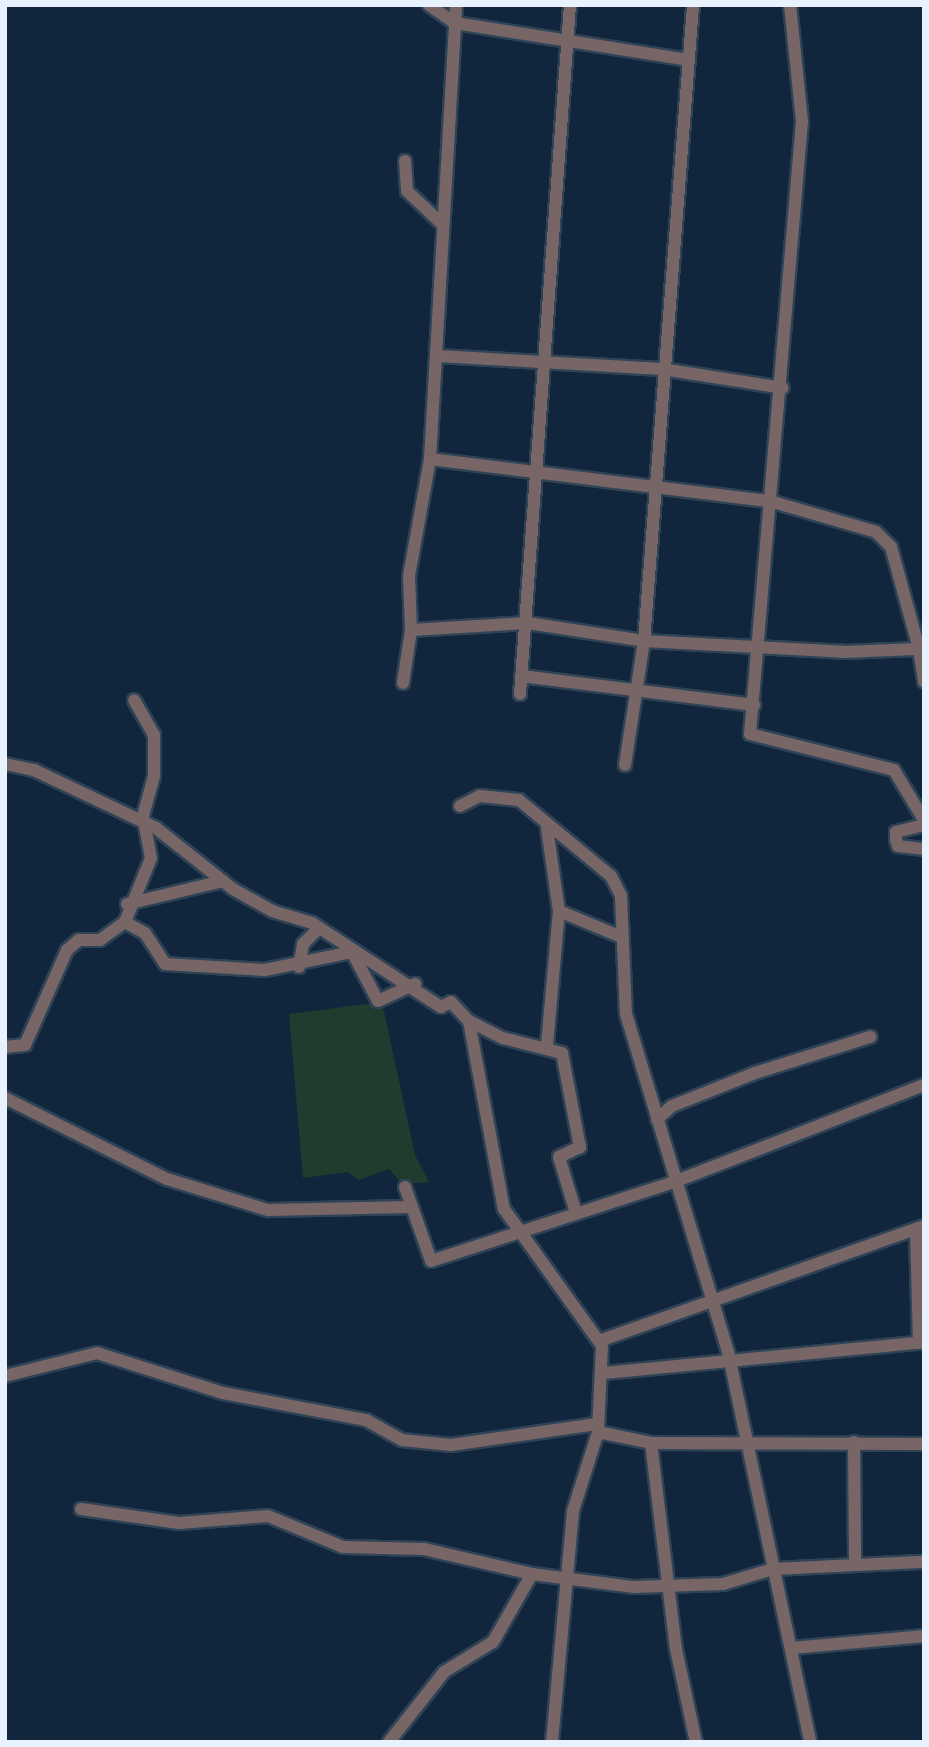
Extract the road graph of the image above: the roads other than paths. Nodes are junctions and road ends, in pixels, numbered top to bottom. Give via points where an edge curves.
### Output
1 (429, 5) edge
2 (456, 5) edge
3 (570, 5) edge
4 (693, 5) edge
5 (790, 5) edge
6 (455, 23) junction
7 (567, 40) junction
8 (688, 60) junction
9 (405, 161) dead end
10 (440, 222) junction
11 (438, 356) junction
12 (540, 366) junction
13 (662, 369) junction
14 (783, 388) junction
15 (430, 459) junction
16 (532, 473) junction
17 (653, 484) junction
18 (773, 502) junction
19 (528, 623) junction
20 (411, 630) junction
21 (644, 641) junction
22 (762, 646) junction
23 (921, 653) edge
24 (521, 676) junction
25 (924, 682) edge
26 (402, 683) dead end
27 (639, 691) junction
28 (520, 694) dead end
29 (134, 700) dead end
30 (754, 705) junction
31 (5, 764) edge
32 (625, 765) dead end
33 (460, 806) dead end
34 (924, 823) edge
35 (148, 827) junction
36 (547, 828) junction
37 (924, 849) edge
38 (223, 881) junction
39 (127, 904) junction
40 (558, 911) junction
41 (125, 922) junction
42 (319, 928) junction
43 (619, 936) junction
44 (352, 952) junction
45 (299, 967) junction
46 (415, 984) junction
47 (469, 1021) junction
48 (870, 1037) dead end
49 (547, 1045) junction
50 (5, 1047) edge
51 (924, 1085) edge
52 (5, 1098) edge
53 (657, 1119) junction
54 (674, 1182) junction
55 (405, 1187) dead end
56 (410, 1207) junction
57 (576, 1213) junction
58 (920, 1228) edge
59 (520, 1231) junction
60 (711, 1299) junction
61 (599, 1340) junction
62 (922, 1343) edge
63 (729, 1356) junction
64 (604, 1373) junction
65 (5, 1376) edge
66 (597, 1428) junction
67 (749, 1441) junction
68 (854, 1442) junction
69 (651, 1443) junction
70 (924, 1444) edge
71 (81, 1509) dead end
72 (855, 1562) junction
73 (924, 1562) edge
74 (773, 1569) junction
75 (532, 1574) junction
76 (569, 1581) junction
77 (672, 1584) junction
78 (924, 1636) edge
79 (792, 1648) junction
80 (389, 1742) edge
81 (552, 1742) edge
82 (696, 1742) edge
83 (810, 1742) edge

1 - 6 street
2 - 6 street
3 - 7 street
4 - 8 street
5 - 14 street via 802,121
6 - 7 street
6 - 10 street
7 - 8 street
7 - 12 street
8 - 13 street
9 - 10 street via 407,191
10 - 11 street
11 - 12 street
11 - 15 street
12 - 13 street
12 - 16 street
13 - 14 street
13 - 17 street
14 - 18 street
15 - 16 street
15 - 20 street via 409,576
16 - 17 street
16 - 19 street
17 - 18 street
17 - 21 street
18 - 22 street
18 - 23 street via 884,538 903,582
19 - 20 street
19 - 21 street
19 - 24 street
20 - 26 street
21 - 22 street
21 - 27 street
22 - 23 street
22 - 30 street
23 - 25 street
24 - 27 street
24 - 28 street
27 - 30 street
27 - 32 street
29 - 35 street via 146,711 155,738 154,776 143,816
30 - 34 street via 752,738 812,746 894,770
31 - 35 street via 46,775
33 - 36 street via 480,796 519,800
34 - 37 street via 896,832 896,840 898,846
35 - 38 street
35 - 39 street via 151,858
36 - 40 street
36 - 43 street via 614,881 624,906
38 - 39 street
38 - 42 street via 272,911
39 - 41 street
40 - 43 street
40 - 49 street
41 - 45 street via 145,933 165,964
41 - 50 street via 100,940 79,940 67,950 25,1045
42 - 44 street
42 - 45 street via 303,944
43 - 53 street via 626,1014
44 - 45 street
44 - 46 street
44 - 46 street via 378,1001
46 - 47 street via 441,1007 451,1002
47 - 49 street via 503,1038
47 - 59 street via 497,1189
48 - 53 street via 755,1073 672,1106
49 - 57 street via 562,1053 571,1087 580,1147 559,1157
51 - 54 street
52 - 56 street via 167,1179 268,1210
53 - 54 street
54 - 57 street
54 - 60 street
55 - 56 street
56 - 59 street via 431,1261
57 - 59 street
58 - 60 street
58 - 62 street
59 - 61 street
60 - 61 street
60 - 63 street
61 - 64 street
62 - 63 street
63 - 64 street
63 - 67 street
64 - 66 street
65 - 66 street via 97,1353 223,1393 366,1420 402,1440 451,1445
66 - 69 street
66 - 76 street via 573,1511
67 - 68 street
67 - 69 street
67 - 74 street
68 - 70 street
68 - 72 street
69 - 77 street
71 - 75 street via 179,1524 268,1516 343,1548 424,1549
72 - 73 street
72 - 74 street
74 - 77 street via 723,1584
74 - 79 street
75 - 76 street
75 - 80 street via 493,1642 444,1672
76 - 77 street
76 - 81 street
77 - 82 street via 676,1649
78 - 79 street
79 - 83 street

